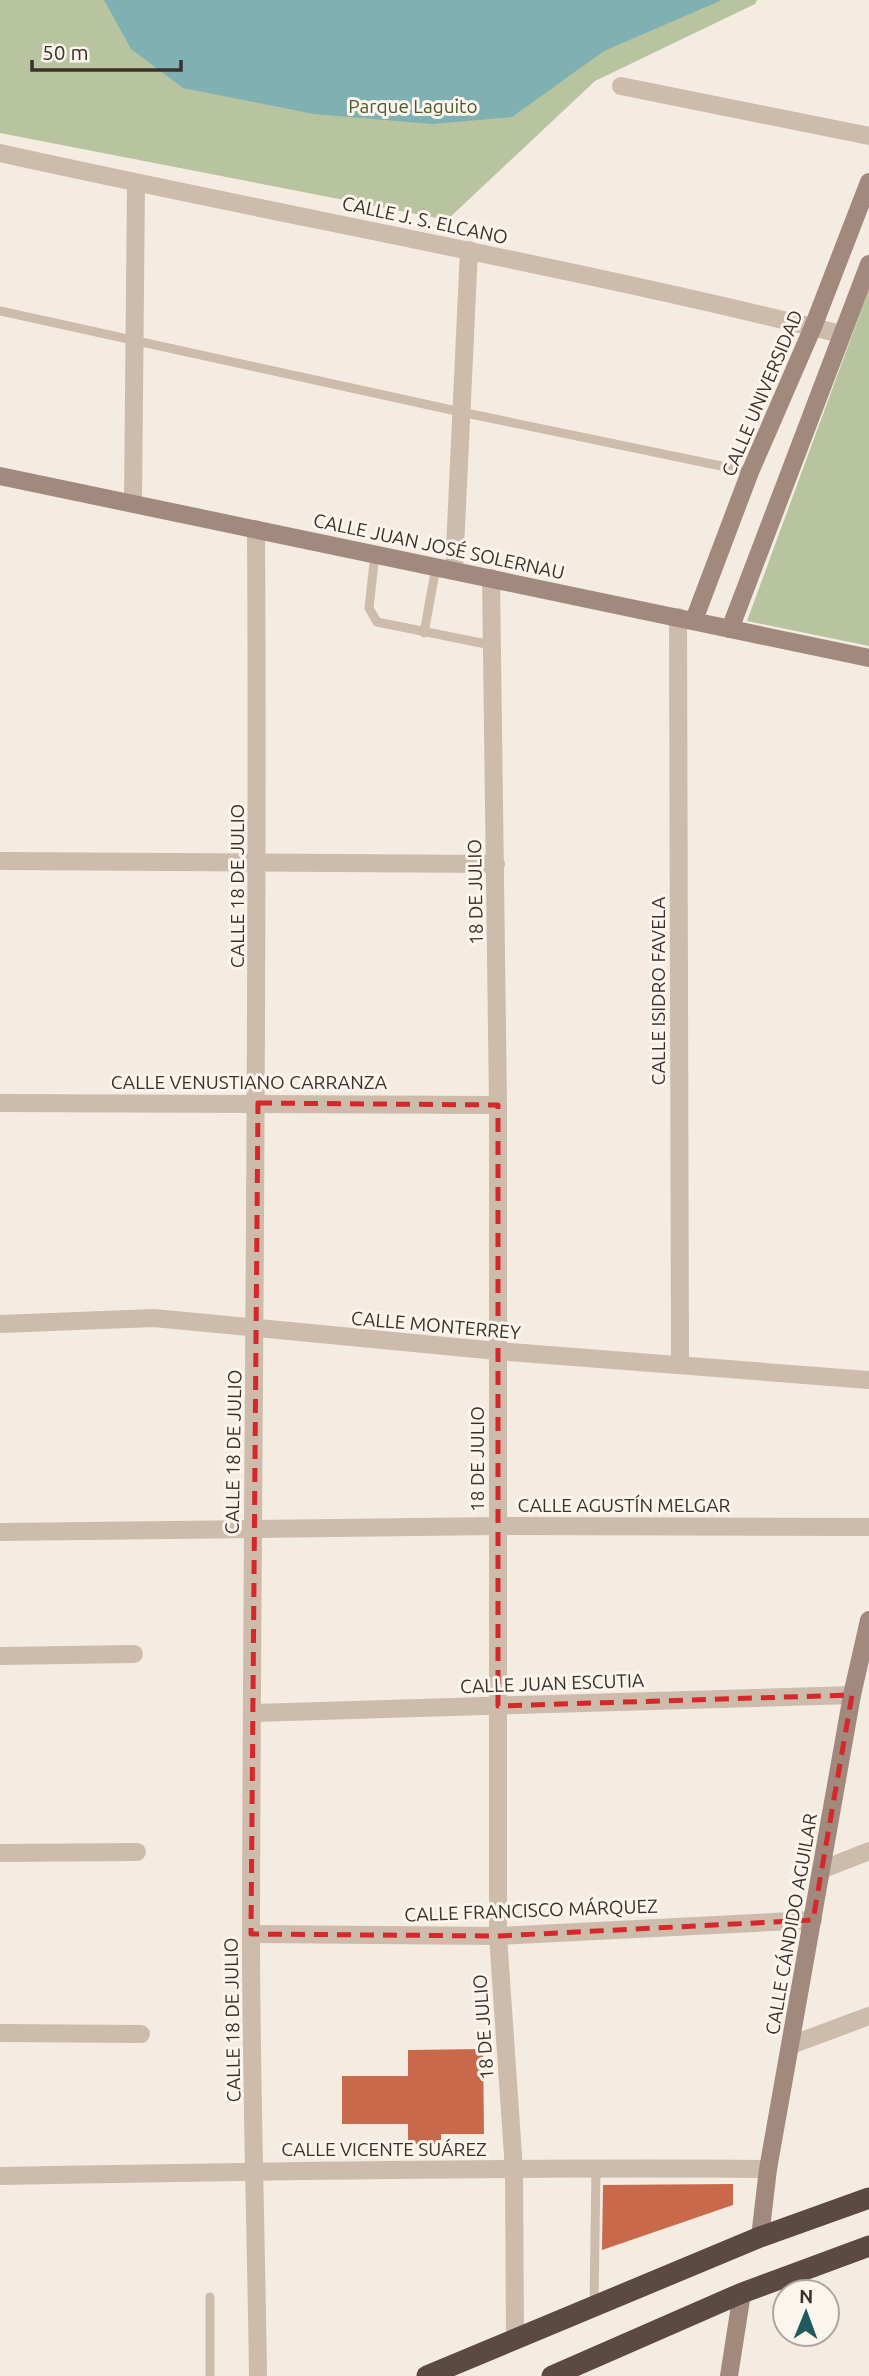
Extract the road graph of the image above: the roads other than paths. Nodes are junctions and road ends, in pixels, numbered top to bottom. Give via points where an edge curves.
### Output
1 (621, 86) dead end
2 (869, 136) edge
3 (0, 153) edge
4 (869, 182) edge
5 (136, 183) junction
6 (469, 250) junction
7 (869, 264) edge
8 (0, 311) edge
9 (813, 327) junction
10 (841, 334) junction
11 (135, 341) junction
12 (461, 412) junction
13 (750, 472) junction
14 (0, 476) edge
15 (133, 503) junction
16 (256, 529) junction
17 (375, 554) junction
18 (445, 569) junction
19 (491, 578) junction
20 (686, 619) junction
21 (730, 629) junction
22 (424, 633) junction
23 (491, 645) junction
24 (869, 657) edge
25 (0, 861) edge
26 (258, 864) junction
27 (496, 864) junction
28 (0, 1103) edge
29 (258, 1103) junction
30 (498, 1105) junction
31 (0, 1324) edge
32 (256, 1330) junction
33 (497, 1352) junction
34 (680, 1364) junction
35 (869, 1380) edge
36 (498, 1526) junction
37 (869, 1527) edge
38 (252, 1529) junction
39 (0, 1532) edge
40 (869, 1620) edge
41 (134, 1654) dead end
42 (0, 1656) edge
43 (852, 1695) junction
44 (498, 1706) junction
45 (253, 1713) junction
46 (869, 1851) edge
47 (137, 1852) dead end
48 (0, 1853) edge
49 (821, 1870) junction
50 (813, 1920) junction
51 (251, 1934) junction
52 (498, 1936) junction
53 (869, 2016) edge
54 (0, 2033) edge
55 (141, 2034) dead end
56 (791, 2045) junction
57 (596, 2168) junction
58 (768, 2169) junction
59 (514, 2170) junction
60 (255, 2171) junction
61 (0, 2176) edge
62 (869, 2198) edge
63 (760, 2237) junction
64 (869, 2246) edge
65 (742, 2293) junction
66 (209, 2297) dead end
67 (594, 2305) junction
68 (515, 2339) junction
69 (210, 2376) edge
70 (258, 2376) edge
71 (427, 2376) edge
72 (552, 2376) edge
73 (729, 2376) edge

1 - 2 street
3 - 5 street, CALLE J. S. ELCANO
4 - 9 street, CALLE UNIVERSIDAD
5 - 6 street, CALLE J. S. ELCANO
5 - 11 street
6 - 9 street, CALLE J. S. ELCANO
6 - 12 street
7 - 10 street
8 - 11 lane
9 - 10 street, CALLE J. S. ELCANO
9 - 13 street, CALLE UNIVERSIDAD
10 - 21 street
11 - 12 lane
11 - 15 street
12 - 13 lane
12 - 18 street
13 - 20 street, CALLE UNIVERSIDAD
14 - 15 street, CALLE JUAN JOSÉ SOLERNAU
15 - 16 street, CALLE JUAN JOSÉ SOLERNAU
16 - 17 street, CALLE JUAN JOSÉ SOLERNAU
16 - 26 street, CALLE 18 DE JULIO
17 - 18 street, CALLE JUAN JOSÉ SOLERNAU
17 - 22 lane via 369,608 377,622
18 - 19 street, CALLE JUAN JOSÉ SOLERNAU
18 - 22 lane
19 - 20 street, CALLE JUAN JOSÉ SOLERNAU
19 - 23 street, 18 DE JULIO
20 - 21 street, CALLE JUAN JOSÉ SOLERNAU
20 - 34 street, CALLE ISIDRO FAVELA
21 - 24 street, CALLE JUAN JOSÉ SOLERNAU
22 - 23 lane
23 - 27 street, 18 DE JULIO
25 - 26 street
26 - 27 street
26 - 29 street, CALLE 18 DE JULIO
27 - 30 street, 18 DE JULIO
28 - 29 street, CALLE VENUSTIANO CARRANZA
29 - 30 street, CALLE VENUSTIANO CARRANZA
29 - 32 street, CALLE 18 DE JULIO
30 - 33 street, 18 DE JULIO
31 - 32 street, CALLE MONTERREY via 154,1318
32 - 33 street, CALLE MONTERREY
32 - 38 street, CALLE 18 DE JULIO
33 - 34 street, CALLE MONTERREY
33 - 36 street, 18 DE JULIO
34 - 35 street, CALLE MONTERREY
36 - 37 street, CALLE AGUSTÍN MELGAR
36 - 38 street, CALLE AGUSTÍN MELGAR
36 - 44 street, 18 DE JULIO
38 - 39 street, CALLE AGUSTÍN MELGAR
38 - 45 street, CALLE 18 DE JULIO
40 - 43 street, CALLE CÁNDIDO AGUILAR
41 - 42 street
43 - 44 street, CALLE JUAN ESCUTIA
43 - 49 street, CALLE CÁNDIDO AGUILAR
44 - 45 street, CALLE JUAN ESCUTIA
44 - 52 street, 18 DE JULIO
45 - 51 street, CALLE 18 DE JULIO
46 - 49 street
47 - 48 street
49 - 50 street, CALLE CÁNDIDO AGUILAR
50 - 52 street, CALLE FRANCISCO MÁRQUEZ
50 - 56 street, CALLE CÁNDIDO AGUILAR
51 - 52 street, CALLE FRANCISCO MÁRQUEZ
51 - 60 street, CALLE 18 DE JULIO
52 - 59 street, 18 DE JULIO
53 - 56 street
54 - 55 street
56 - 58 street, CALLE CÁNDIDO AGUILAR
57 - 58 street, CALLE VICENTE SUÁREZ
57 - 59 street, CALLE VICENTE SUÁREZ
57 - 67 lane
58 - 63 street, CALLE CÁNDIDO AGUILAR
59 - 60 street, CALLE VICENTE SUÁREZ
59 - 68 street, 18 DE JULIO
60 - 61 street, CALLE VICENTE SUÁREZ
60 - 70 street, CALLE 18 DE JULIO
62 - 63 highway
63 - 67 highway
64 - 65 highway
65 - 72 highway
65 - 73 street
66 - 69 lane
67 - 68 highway
68 - 71 highway

